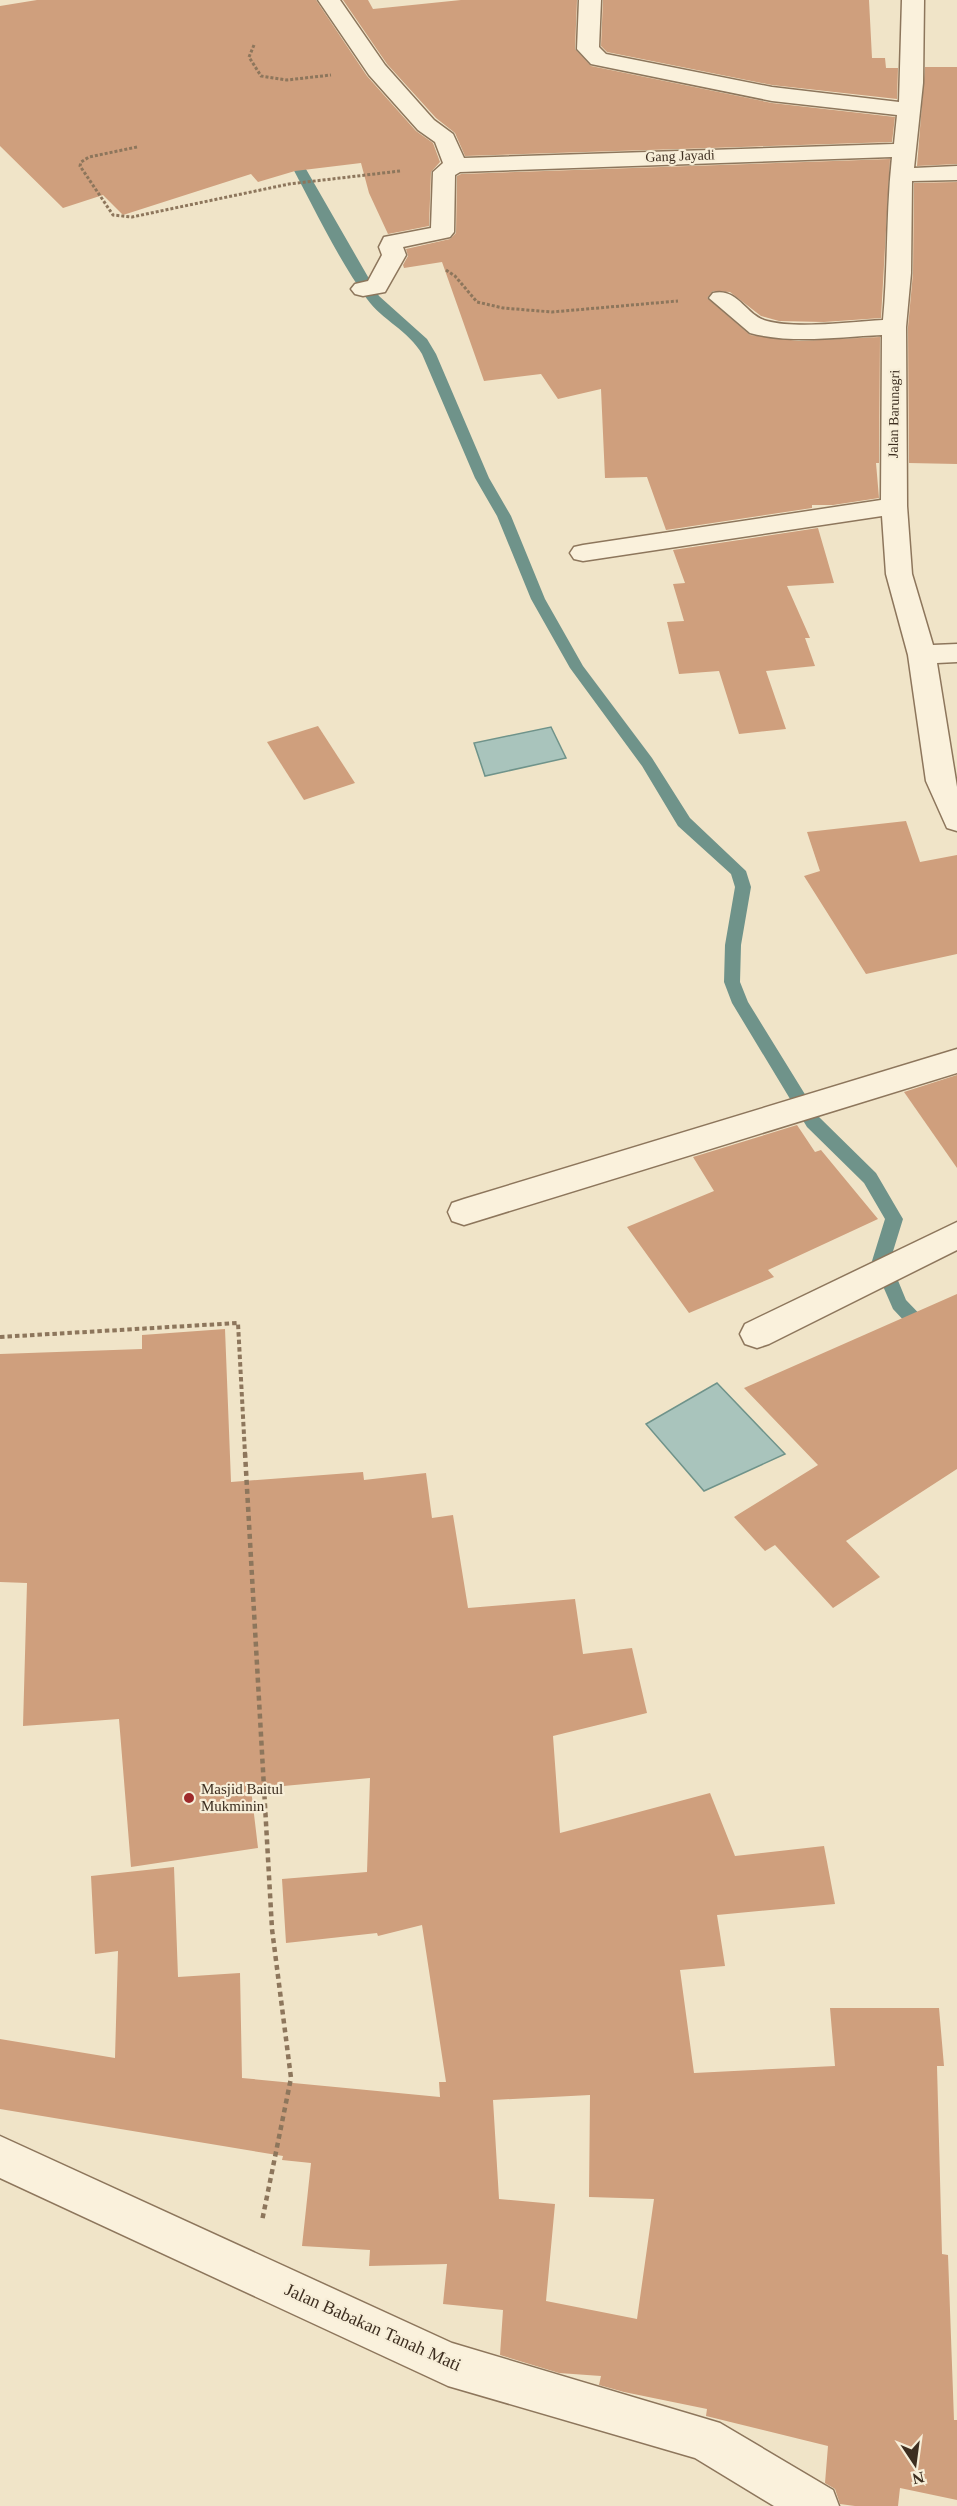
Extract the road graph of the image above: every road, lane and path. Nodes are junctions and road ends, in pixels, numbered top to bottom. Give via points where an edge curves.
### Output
1 (329, 0) edge
2 (590, 0) edge
3 (913, 0) edge
4 (255, 45) dead end
5 (377, 70) junction
6 (910, 110) junction
7 (137, 147) dead end
8 (904, 163) junction
9 (455, 165) junction
10 (957, 173) edge
11 (426, 237) junction
12 (363, 289) dead end
13 (721, 298) joint
14 (894, 327) junction
15 (894, 506) junction
16 (583, 553) dead end
17 (957, 653) edge
18 (922, 655) junction
19 (957, 822) edge
20 (957, 1061) edge
21 (464, 1212) dead end
22 (957, 1235) edge
23 (757, 1334) dead end
24 (0, 1337) edge
25 (0, 2157) edge
26 (251, 2271) junction
27 (817, 2506) edge

1 - 5 street
2 - 6 street via 588,49 599,59 772,94
3 - 6 street, Jalan Barunagri
4 - 5 path via 249,57 261,76 274,80
5 - 9 street via 426,125 445,139
6 - 8 street, Jalan Barunagri
7 - 9 path via 81,162 80,166 118,218 289,184
8 - 9 street, Gang Jayadi
8 - 10 street, Gang Jayadi
8 - 14 street, Jalan Barunagri
9 - 11 street via 444,172 442,232
11 - 12 street via 392,242 394,255 377,287
11 - 13 path via 440,266 455,276 477,302 503,308 552,312
13 - 14 street via 759,328 809,331
14 - 15 street, Jalan Barunagri
15 - 16 street
15 - 18 street, Jalan Barunagri via 899,574
17 - 18 street
18 - 19 street, Jalan Barunagri via 940,781
20 - 21 street
22 - 23 street
24 - 26 path via 238,1323 272,1929 291,2078
25 - 26 street, Jalan Babakan Tanah Mati
26 - 27 street, Jalan Babakan Tanah Mati via 448,2364 704,2439

